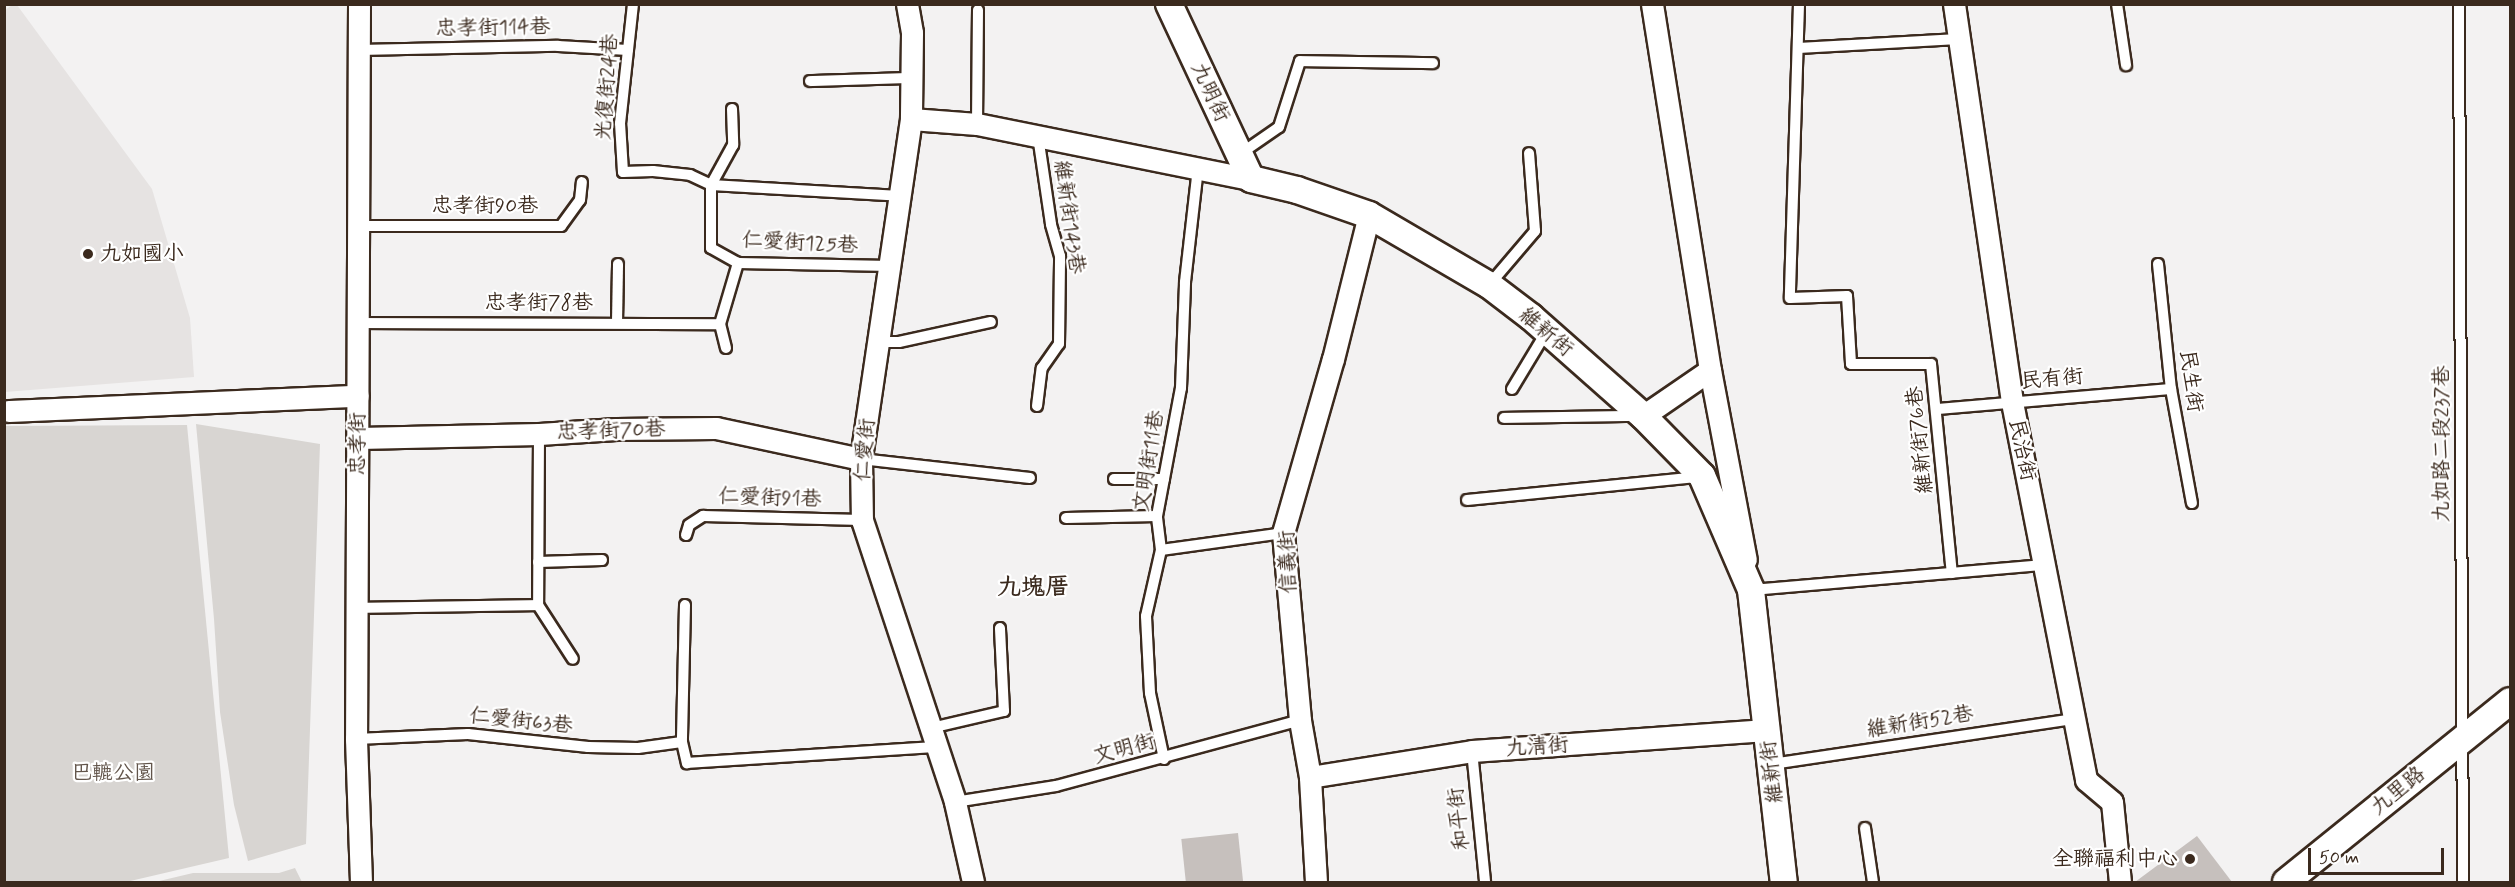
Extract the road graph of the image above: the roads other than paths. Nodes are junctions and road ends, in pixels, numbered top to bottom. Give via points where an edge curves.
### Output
1 (359, 4) edge
2 (633, 4) edge
3 (907, 4) edge
4 (1169, 4) edge
5 (1652, 4) edge
6 (1799, 4) edge
7 (1953, 4) edge
8 (2117, 4) edge
9 (2459, 4) edge
10 (978, 10) dead end
11 (1958, 39) junction
12 (1799, 48) junction
13 (359, 50) junction
14 (628, 50) junction
15 (1433, 63) dead end
16 (2126, 65) dead end
17 (911, 78) junction
18 (810, 81) dead end
19 (732, 109) dead end
20 (911, 119) junction
21 (977, 124) junction
22 (1038, 136) junction
23 (1529, 153) dead end
24 (1239, 155) junction
25 (1198, 168) junction
26 (1251, 179) junction
27 (582, 182) dead end
28 (711, 185) junction
29 (900, 196) junction
30 (1369, 215) junction
31 (358, 226) junction
32 (738, 262) junction
33 (618, 264) dead end
34 (2158, 264) dead end
35 (891, 266) junction
36 (1489, 285) junction
37 (992, 322) dead end
38 (358, 323) junction
39 (617, 323) junction
40 (720, 324) junction
41 (1547, 331) junction
42 (879, 342) junction
43 (726, 348) dead end
44 (1710, 370) junction
45 (1512, 389) dead end
46 (2171, 389) junction
47 (358, 396) junction
48 (2012, 402) junction
49 (1037, 406) dead end
50 (1937, 410) junction
51 (8, 411) dead end
52 (1643, 416) junction
53 (1504, 418) dead end
54 (539, 434) junction
55 (359, 438) junction
56 (861, 459) junction
57 (1702, 476) junction
58 (1030, 478) dead end
59 (1114, 479) dead end
60 (1164, 479) junction
61 (1467, 500) dead end
62 (2192, 503) dead end
63 (1157, 516) junction
64 (1066, 518) dead end
65 (862, 520) junction
66 (1283, 533) junction
67 (687, 535) dead end
68 (1161, 550) junction
69 (602, 560) dead end
70 (538, 562) junction
71 (2046, 565) junction
72 (1952, 573) junction
73 (1751, 590) junction
74 (538, 605) junction
75 (685, 605) dead end
76 (356, 608) junction
77 (1000, 628) dead end
78 (573, 659) dead end
79 (2511, 701) edge
80 (2073, 719) junction
81 (1300, 720) junction
82 (1766, 730) junction
83 (934, 737) junction
84 (356, 738) junction
85 (2464, 738) junction
86 (682, 742) junction
87 (1472, 751) junction
88 (1164, 759) junction
89 (1772, 764) junction
90 (1310, 777) junction
91 (954, 802) junction
92 (1864, 828) dead end
93 (361, 882) edge
94 (973, 882) edge
95 (1316, 882) edge
96 (1485, 882) edge
97 (1784, 882) edge
98 (1873, 882) edge
99 (2119, 882) edge
100 (2286, 882) edge
101 (2463, 882) edge

1 - 13 street, 忠孝街
2 - 14 lane, 光復街24巷
3 - 17 street, 仁愛街 via 912,33
4 - 24 street, 九明街
5 - 44 street, 維新街
6 - 12 lane
7 - 11 street, 民治街
8 - 16 lane
9 - 85 lane, 九如路二段237巷
10 - 21 lane
11 - 12 lane
11 - 48 street, 民治街
12 - 50 lane, 維新街76巷 via 1790,298 1847,296 1851,364 1931,364
13 - 14 lane, 忠孝街114巷 via 558,46
13 - 31 street, 忠孝街
14 - 28 lane, 光復街24巷 via 620,123 623,172 690,175
15 - 24 lane via 1300,61 1279,127
17 - 18 lane
17 - 20 street, 仁愛街
19 - 28 lane, 仁愛街125巷 via 733,145
20 - 21 street
20 - 29 street, 仁愛街
21 - 22 street
22 - 25 street
22 - 49 lane, 維新街143巷 via 1051,224 1060,256 1059,344 1042,368
23 - 36 lane via 1535,231
24 - 26 street, 九明街
25 - 26 street
25 - 60 lane, 文明街11巷 via 1185,282 1181,388
26 - 30 street, 維新街
27 - 31 lane, 忠孝街90巷 via 579,200 561,226
28 - 29 lane
28 - 32 lane, 仁愛街125巷 via 711,248
29 - 35 street, 仁愛街
30 - 36 street, 維新街
30 - 66 street, 信義街
31 - 38 street, 忠孝街
32 - 35 lane, 仁愛街125巷
32 - 40 lane
33 - 39 lane
34 - 46 lane, 民生街
35 - 42 street, 仁愛街
36 - 41 street, 維新街
37 - 42 lane via 899,342
38 - 39 lane, 忠孝街78巷
38 - 47 street, 忠孝街
39 - 40 lane, 忠孝街78巷
40 - 43 lane
41 - 45 lane
41 - 52 street, 維新街
42 - 56 street, 仁愛街
44 - 52 street
44 - 73 street, 維新街
46 - 48 lane, 民有街
46 - 62 lane, 民生街
47 - 51 street
47 - 55 street, 忠孝街
48 - 50 lane, 民有街
48 - 71 street, 民治街
50 - 72 lane, 維新街76巷
52 - 53 lane
52 - 57 street, 維新街
54 - 55 street, 忠孝街70巷
54 - 56 street, 忠孝街70巷 via 716,428
54 - 70 lane
55 - 76 street, 忠孝街
56 - 58 lane
56 - 65 street, 仁愛街
57 - 61 lane
57 - 73 street, 維新街
59 - 60 lane
60 - 63 lane, 文明街11巷
63 - 64 lane
63 - 68 lane, 文明街11巷
65 - 67 lane, 仁愛街91巷 via 703,516 688,525
65 - 83 street, 仁愛街
66 - 68 lane
66 - 81 street, 信義街
68 - 88 lane, 文明街11巷 via 1146,616 1150,693
69 - 70 lane
70 - 74 lane
71 - 72 lane
71 - 80 street, 民治街
72 - 73 lane
73 - 82 street, 維新街
74 - 76 lane
74 - 78 lane
75 - 86 lane
76 - 84 street, 忠孝街
77 - 83 lane via 1004,711
79 - 85 street, 九里路
80 - 89 lane, 維新街52巷
80 - 99 street, 民治街 via 2086,780 2112,802
81 - 88 lane, 文明街
81 - 90 street, 信義街
82 - 87 street, 九清街
82 - 89 street, 維新街
83 - 86 lane via 687,763
83 - 91 street, 仁愛街
84 - 86 lane, 仁愛街63巷 via 468,734 588,747 638,748
84 - 93 street, 忠孝街
85 - 100 street, 九里路
85 - 101 lane, 九如路二段237巷
87 - 90 street, 九清街
87 - 96 lane, 和平街
88 - 91 lane, 文明街 via 1056,786
89 - 97 street, 維新街
90 - 95 street, 信義街
91 - 94 street, 仁愛街
92 - 98 lane

